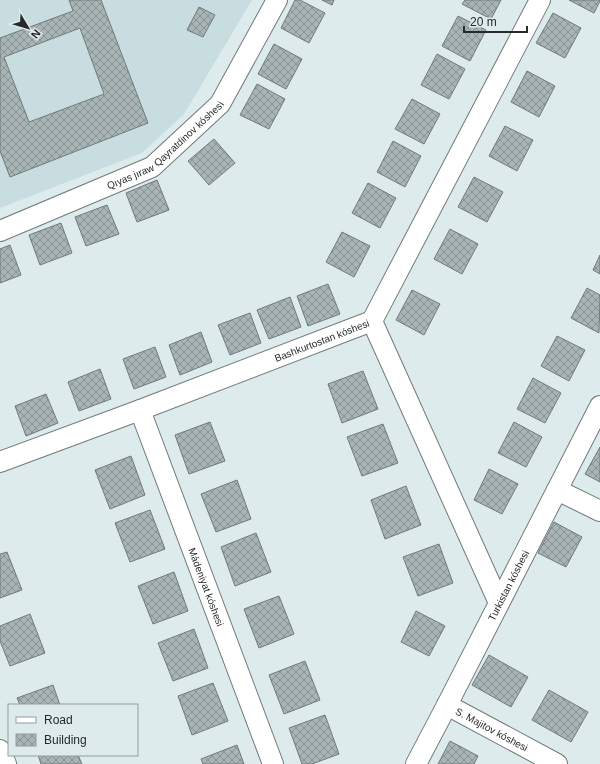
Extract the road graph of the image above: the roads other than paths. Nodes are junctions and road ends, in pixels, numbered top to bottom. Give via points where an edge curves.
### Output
1 (277, 0) edge
2 (540, 0) edge
3 (0, 231) edge
4 (372, 321) junction
5 (600, 406) edge
6 (140, 410) junction
7 (0, 462) edge
8 (557, 490) junction
9 (600, 511) edge
10 (499, 603) junction
11 (447, 705) junction
12 (0, 750) edge
13 (6, 764) edge
14 (273, 764) edge
15 (416, 764) edge
16 (557, 764) edge

1 - 3 street, Qıyas jıraw Qayratdinov kóshesi via 220,104 152,167
2 - 4 street, Bashkurtostan kóshesi
4 - 6 street, Bashkurtostan kóshesi
4 - 10 street
5 - 8 street, Turkistan kóshesi
6 - 7 street, Bashkurtostan kóshesi
6 - 14 street, Mádeniyat kóshesi
8 - 9 street
8 - 10 street, Turkistan kóshesi
10 - 11 street, Turkistan kóshesi
11 - 15 street, Turkistan kóshesi
11 - 16 street, S. Majitov kóshesi
12 - 13 street

